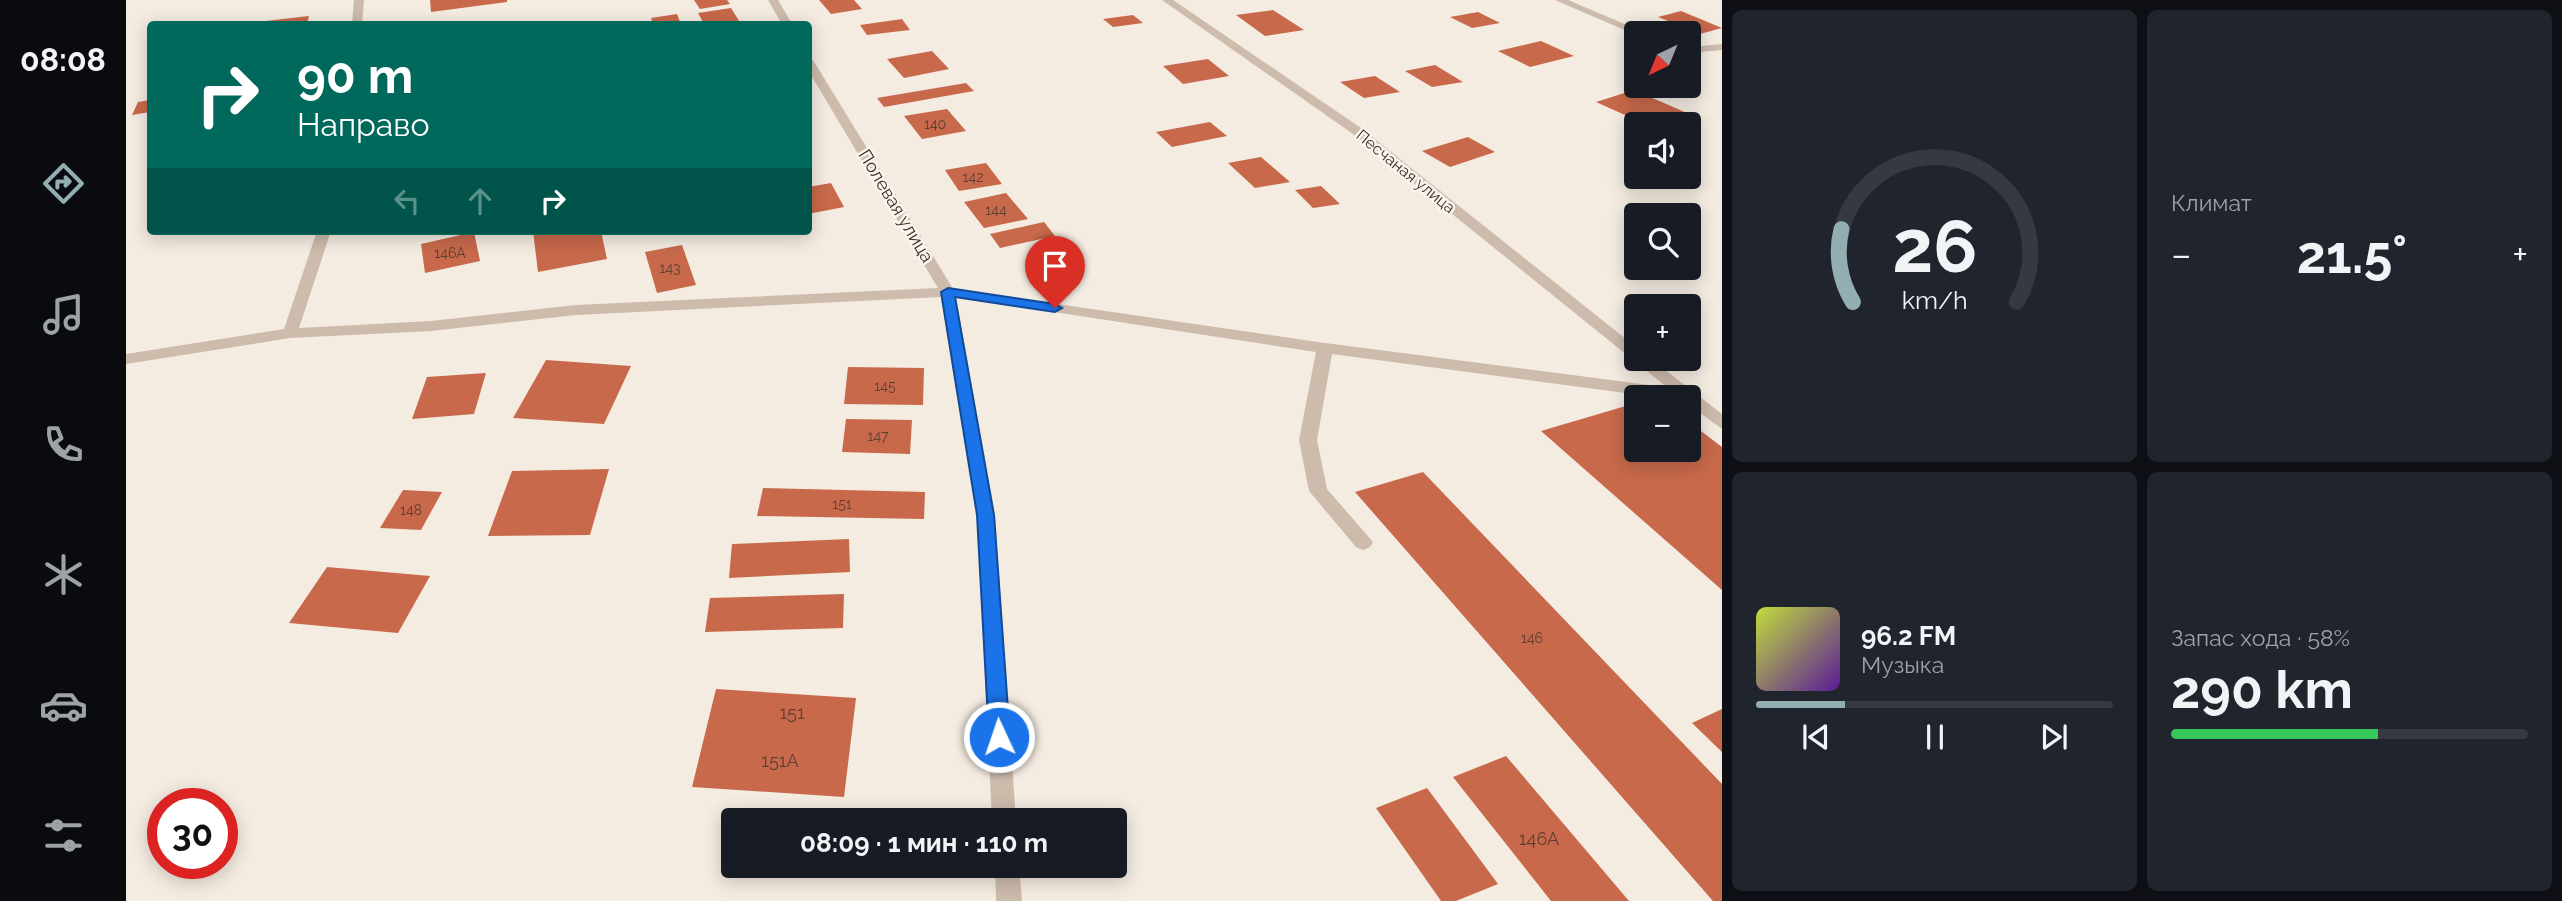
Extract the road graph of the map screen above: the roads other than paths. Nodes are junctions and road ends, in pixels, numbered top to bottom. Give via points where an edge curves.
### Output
1 (359, 0) edge
2 (773, 0) edge
3 (1167, 0) edge
4 (1560, 0) edge
5 (357, 21) edge
6 (785, 21) edge
7 (1624, 26) edge
8 (1722, 47) edge
9 (1701, 49) edge
10 (812, 67) edge
11 (323, 235) edge
12 (948, 292) junction
13 (290, 332) junction
14 (1624, 345) edge
15 (1325, 348) junction
16 (126, 359) edge
17 (1656, 371) edge
18 (1674, 385) edge
19 (1624, 388) edge
20 (1701, 406) edge
21 (1722, 422) edge
22 (1363, 542) dead end
23 (1003, 808) edge
24 (1008, 878) edge
25 (1009, 901) edge

1 - 5 street
2 - 6 street
3 - 14 street, Песчаная улица via 1357,131
4 - 7 street
8 - 9 street
10 - 12 street, Полевая улица
11 - 13 street
12 - 13 street via 576,310 431,326
12 - 15 street
12 - 23 street, Полевая улица via 986,515
13 - 16 street
15 - 19 street
15 - 22 street via 1308,440 1313,466 1318,491
17 - 18 street
20 - 21 street
24 - 25 street

